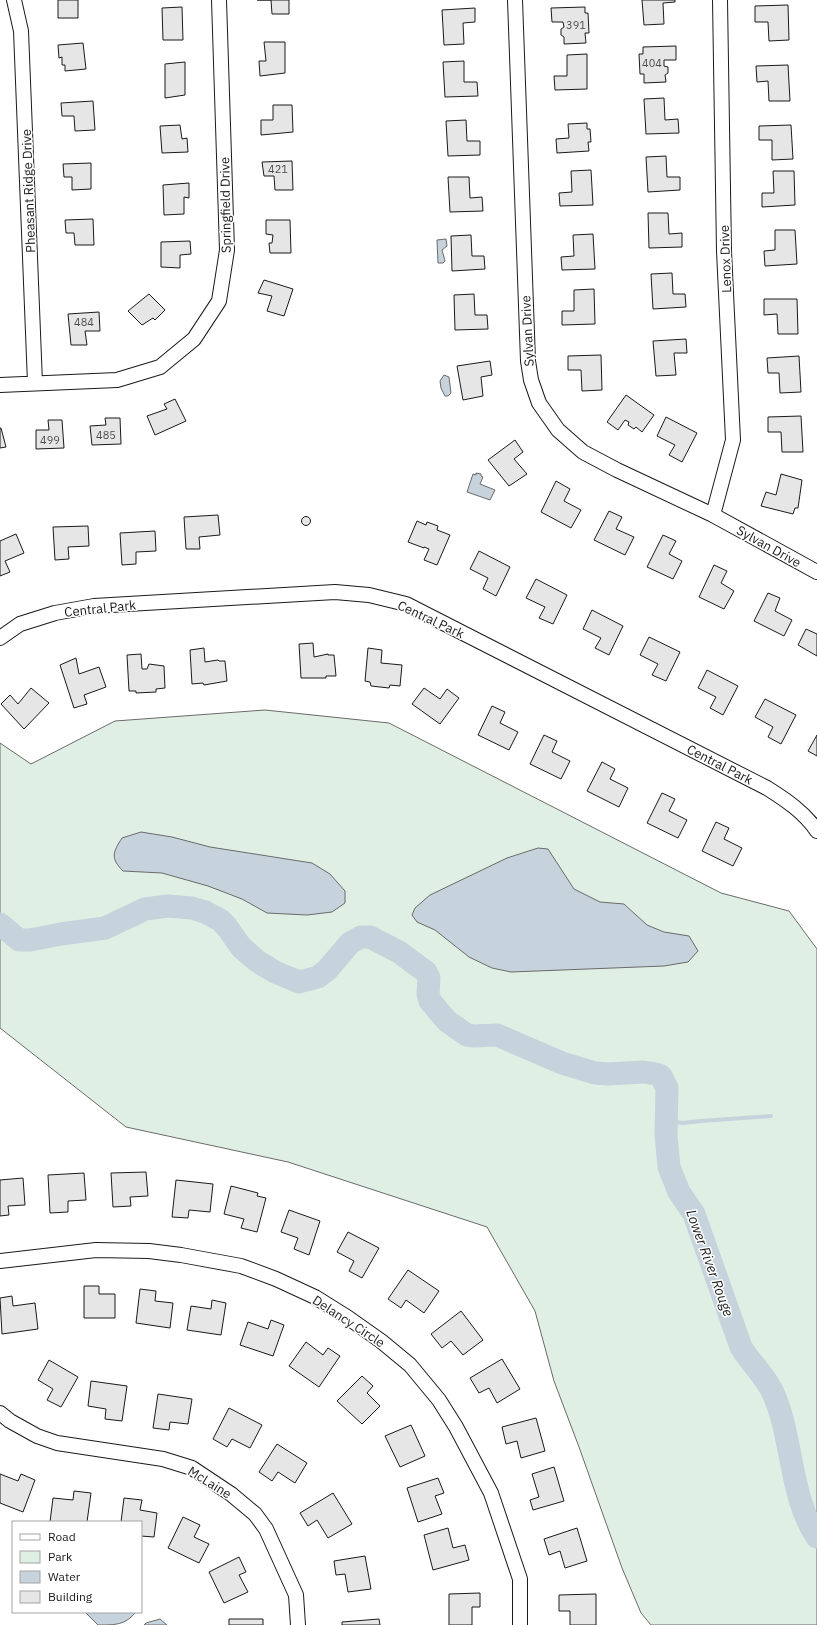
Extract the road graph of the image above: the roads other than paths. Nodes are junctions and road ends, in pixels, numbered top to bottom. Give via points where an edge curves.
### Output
1 (14, 0) edge
2 (219, 0) edge
3 (515, 0) edge
4 (720, 0) edge
5 (35, 383) junction
6 (0, 385) edge
7 (713, 515) junction
8 (817, 572) edge
9 (0, 638) edge
10 (817, 831) edge
11 (0, 1261) edge
12 (0, 1413) edge
13 (298, 1625) edge
14 (520, 1625) edge

1 - 5 street, Pheasant Ridge Drive via 21,31
2 - 5 street, Springfield Drive via 227,250 219,301 194,338 160,367 117,380
3 - 7 street, Sylvan Drive via 528,361 539,403 558,430 583,452
4 - 7 street, Lenox Drive via 724,251 733,440
5 - 6 street, Springfield Drive
7 - 8 street, Sylvan Drive
9 - 10 street, Central Park via 20,624 55,613 94,606 335,592 369,595 406,604 767,788 809,820
11 - 14 street, Delancy Circle via 96,1250 149,1251 180,1255 241,1266 315,1297 347,1317 410,1365 439,1400 456,1427 491,1493 520,1579
12 - 13 street, McLaine via 30,1432 57,1443 163,1459 192,1468 231,1494 255,1514 266,1529 296,1595

